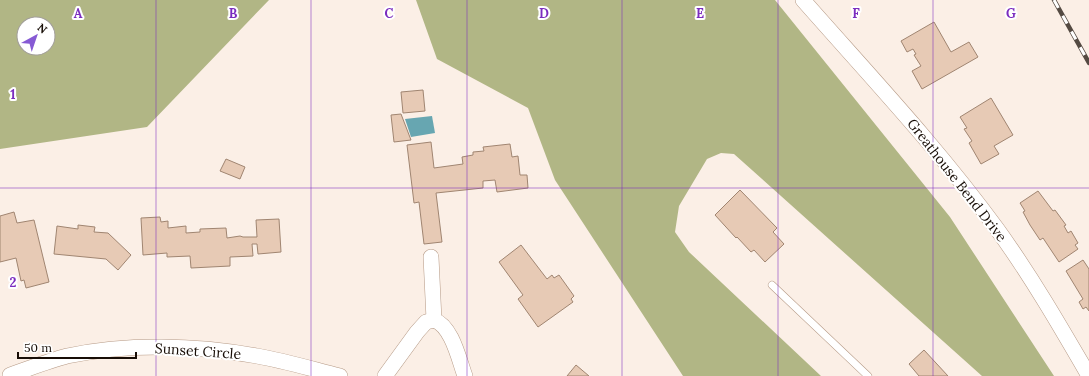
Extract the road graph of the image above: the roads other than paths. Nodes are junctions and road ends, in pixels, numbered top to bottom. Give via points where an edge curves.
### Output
1 (803, 0) edge
2 (431, 257) dead end
3 (772, 285) dead end
4 (434, 320) junction
5 (10, 375) dead end
6 (340, 376) edge
7 (385, 376) edge
8 (465, 376) edge
9 (868, 376) edge
10 (1089, 376) edge

1 - 10 street, Greathouse Bend Drive via 892,98 961,181 1033,281
2 - 4 street
3 - 9 lane
4 - 7 street via 426,322 417,332
4 - 8 street via 444,325
5 - 6 street, Sunset Circle via 66,356 161,346 257,356

